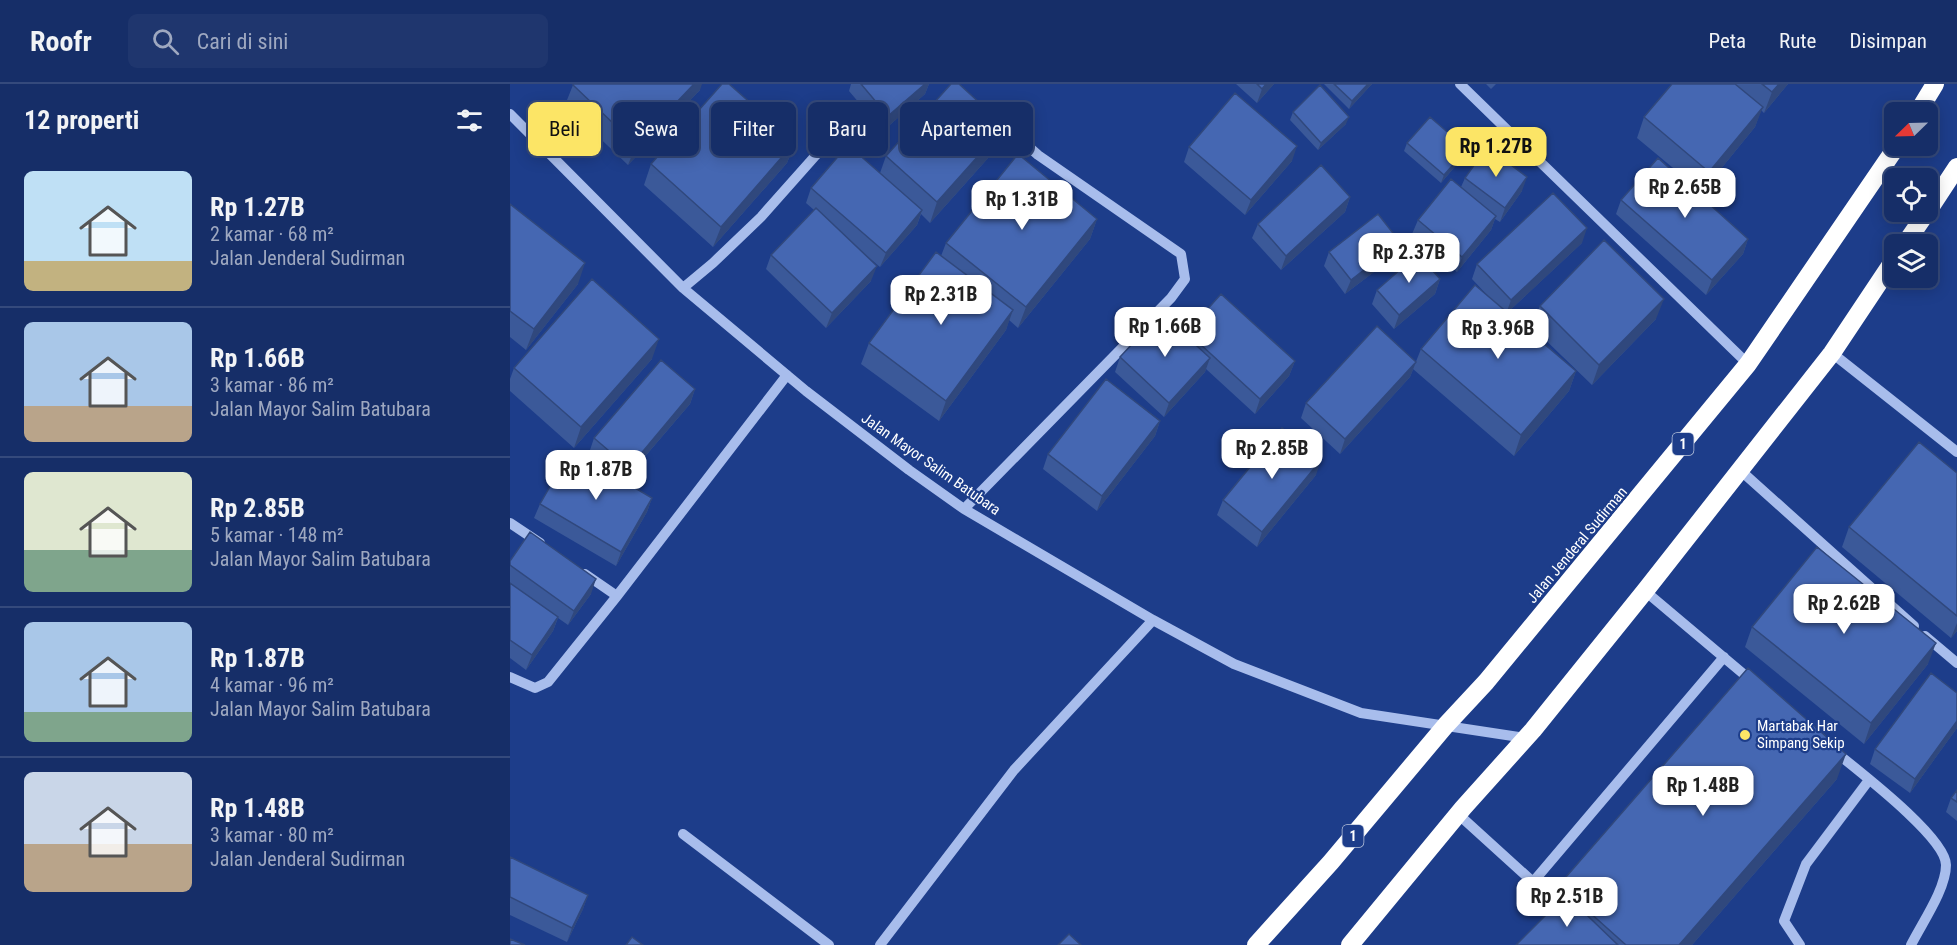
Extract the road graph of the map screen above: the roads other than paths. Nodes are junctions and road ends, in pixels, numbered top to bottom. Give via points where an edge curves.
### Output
1 (1460, 84) edge
2 (1935, 84) edge
3 (975, 100) edge
4 (1924, 102) edge
5 (510, 114) edge
6 (815, 156) edge
7 (1890, 156) edge
8 (1957, 167) edge
9 (1938, 195) edge
10 (1884, 275) edge
11 (683, 288) junction
12 (1832, 353) junction
13 (1749, 364) junction
14 (787, 375) junction
15 (1957, 452) edge
16 (1740, 470) junction
17 (964, 509) junction
18 (510, 523) edge
19 (549, 549) edge
20 (578, 569) edge
21 (1645, 591) junction
22 (617, 596) junction
23 (1153, 620) junction
24 (1724, 657) junction
25 (1957, 663) edge
26 (510, 677) edge
27 (1759, 687) edge
28 (1446, 725) junction
29 (1526, 738) junction
30 (1828, 746) edge
31 (1869, 780) junction
32 (1458, 814) junction
33 (683, 834) dead end
34 (1357, 942) edge
35 (829, 945) edge
36 (879, 945) edge
37 (1256, 945) edge
38 (1800, 945) edge
39 (1911, 945) edge

1 - 13 street
2 - 4 highway
3 - 17 street via 1038,154 1180,254 1185,279 1172,298
5 - 11 street, Jalan Mayor Salim Batubara
6 - 11 street via 761,217
7 - 13 highway, Jalan Jenderal Sudirman / 1
8 - 9 highway
10 - 12 highway
11 - 14 street, Jalan Mayor Salim Batubara
12 - 15 street
12 - 16 highway
13 - 28 highway, Jalan Jenderal Sudirman / 1
14 - 17 street, Jalan Mayor Salim Batubara
14 - 22 street
16 - 21 highway
16 - 25 street
17 - 23 street, Jalan Mayor Salim Batubara
18 - 19 street
20 - 22 street
21 - 24 street
21 - 29 highway
22 - 26 street via 548,682 535,688
23 - 28 street, Jalan Mayor Salim Batubara via 1234,664 1361,713
23 - 36 street via 1014,770
24 - 27 street
24 - 32 street via 1533,882
28 - 29 street, Jalan Mayor Salim Batubara
28 - 37 highway, Jalan Jenderal Sudirman / 1
29 - 32 highway
30 - 31 street
31 - 38 street via 1806,864 1784,921
31 - 39 street via 1920,824 1942,850 1946,863 1942,888
32 - 34 highway
33 - 35 street

